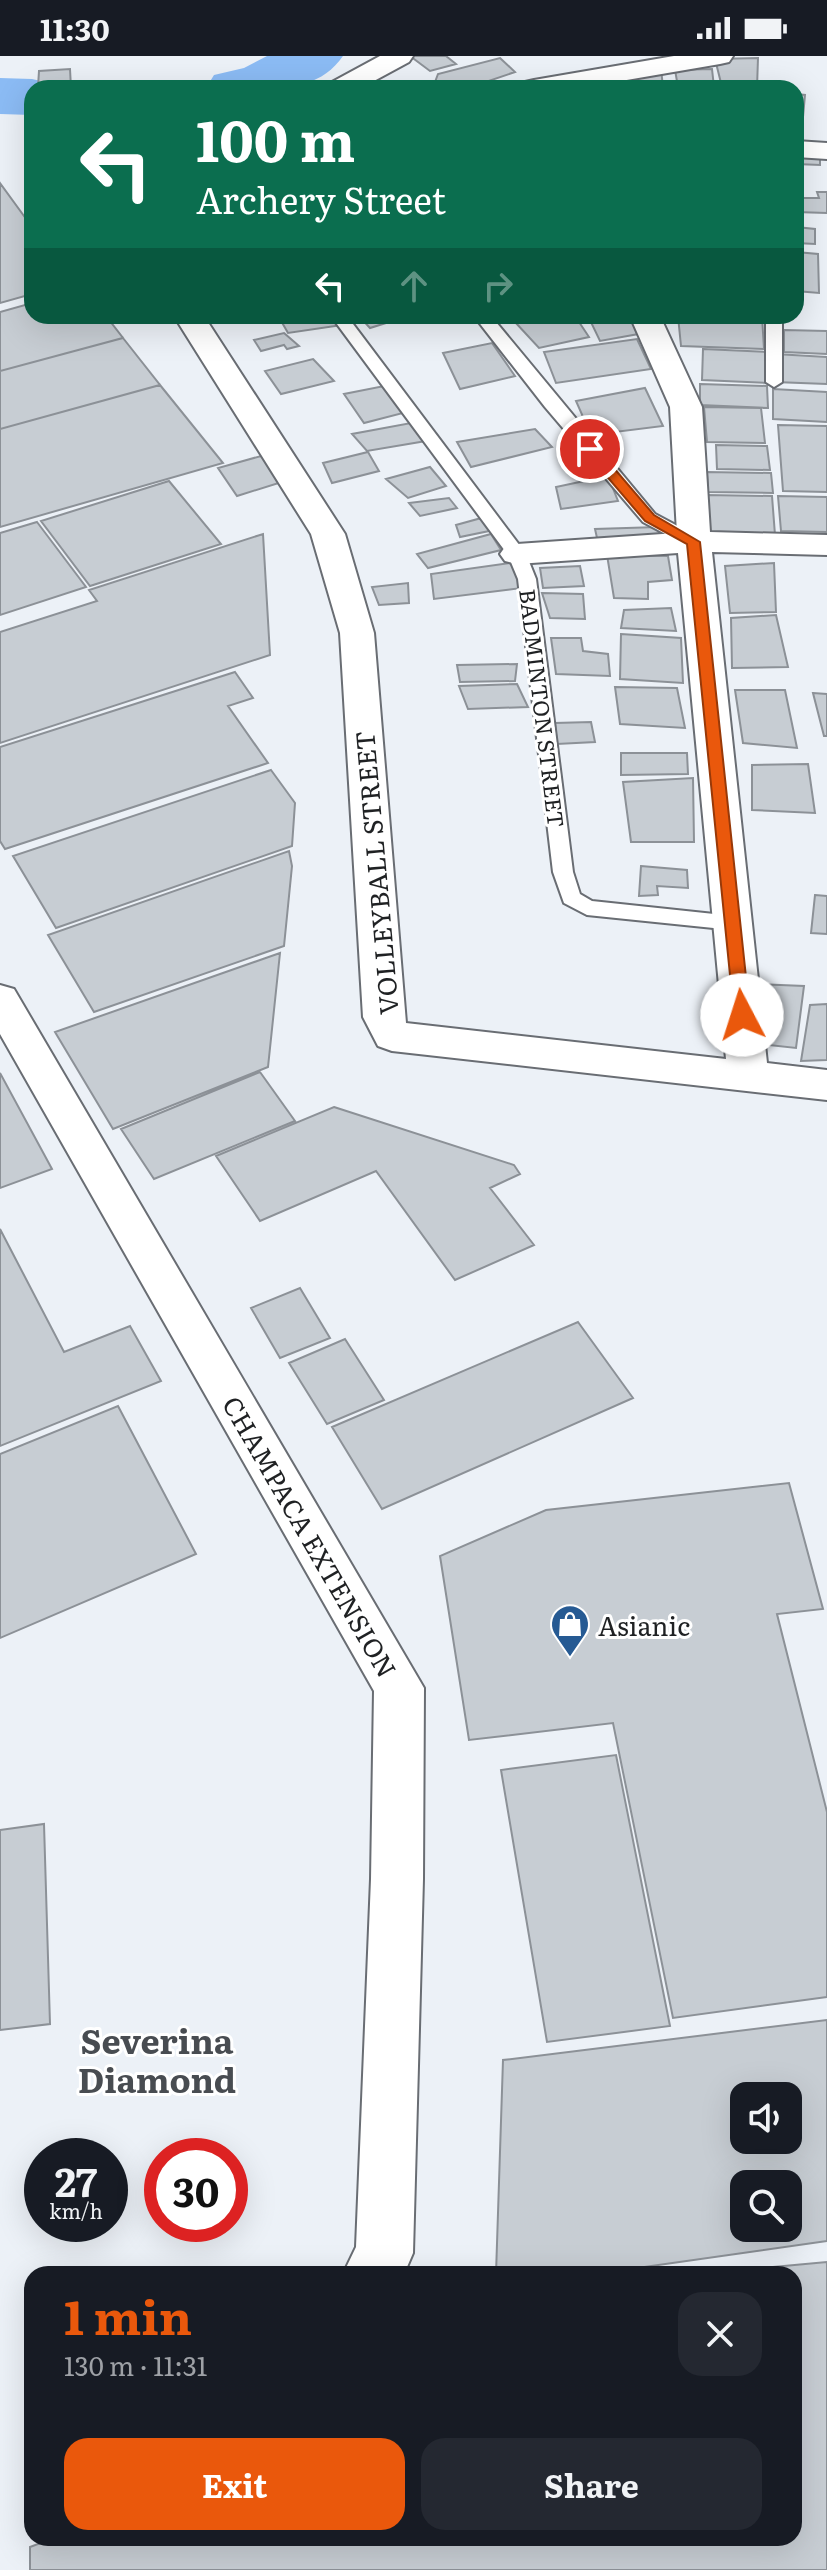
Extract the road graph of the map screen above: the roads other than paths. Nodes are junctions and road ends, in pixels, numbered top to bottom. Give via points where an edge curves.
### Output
1 (400, 56) edge
2 (720, 56) edge
3 (356, 80) edge
4 (580, 80) edge
5 (804, 150) edge
6 (827, 151) edge
7 (194, 324) edge
8 (345, 324) edge
9 (488, 324) edge
10 (649, 324) edge
11 (774, 324) edge
12 (774, 382) dead end
13 (694, 542) junction
14 (827, 545) edge
15 (517, 554) junction
16 (733, 923) junction
17 (0, 999) edge
18 (748, 1077) junction
19 (827, 1085) edge
20 (377, 2266) edge

1 - 3 street
2 - 4 street
5 - 6 street
7 - 18 street, VOLLEYBALL STREET via 328,534 357,633 383,1017 392,1036
8 - 15 lane, BADMINTON STREET
9 - 13 lane via 649,518
10 - 13 street via 686,407
11 - 12 lane
13 - 14 street
13 - 15 street
13 - 16 street
15 - 16 lane, BADMINTON STREET via 527,579 563,872 571,898 587,908
16 - 18 street
17 - 20 street, CHAMPACA EXTENSION via 399,1688 384,2253
18 - 19 street, VOLLEYBALL STREET

